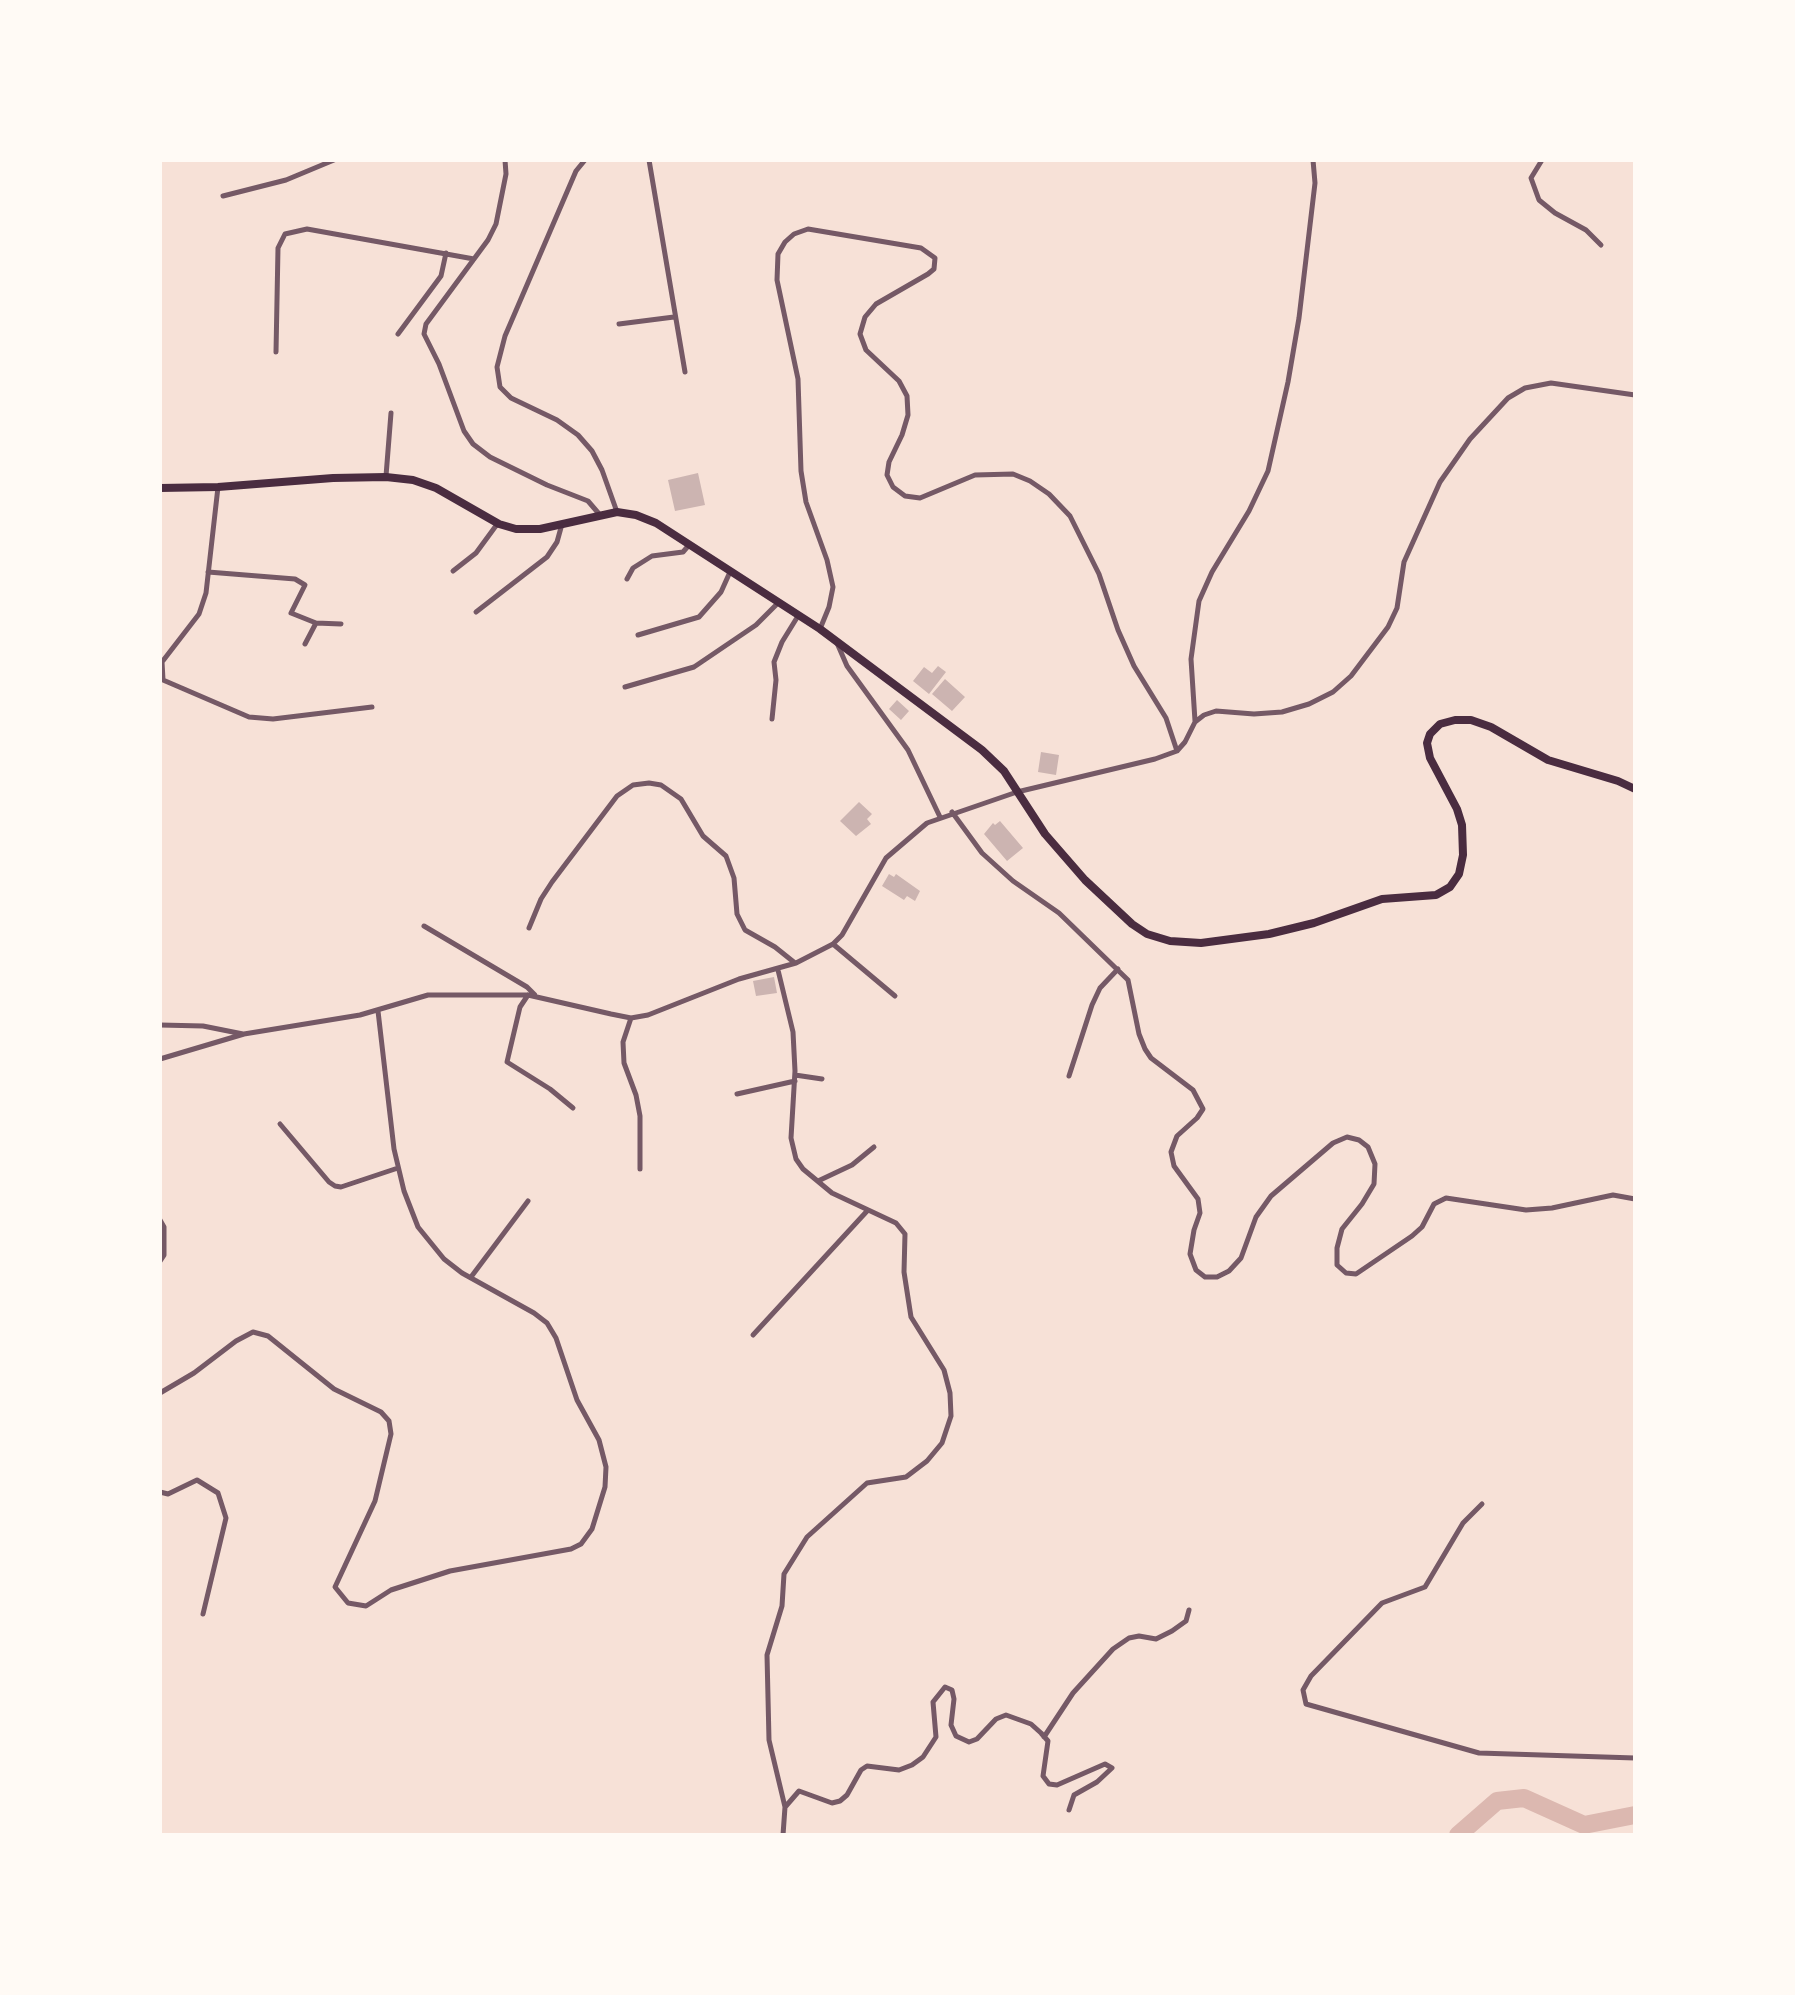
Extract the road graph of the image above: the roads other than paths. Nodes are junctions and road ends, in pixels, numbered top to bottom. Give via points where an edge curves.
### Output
1 (334, 160) edge
2 (505, 160) edge
3 (585, 160) edge
4 (649, 160) edge
5 (1313, 160) edge
6 (1542, 160) edge
7 (223, 196) dead end
8 (1601, 245) dead end
9 (446, 253) junction
10 (474, 259) junction
11 (674, 317) junction
12 (619, 324) dead end
13 (398, 334) dead end
14 (276, 352) dead end
15 (685, 372) dead end
16 (1635, 395) edge
17 (391, 413) dead end
18 (386, 477) junction
19 (218, 487) junction
20 (160, 488) edge
21 (617, 512) junction
22 (600, 515) junction
23 (498, 523) junction
24 (563, 523) junction
25 (689, 544) junction
26 (453, 571) dead end
27 (731, 571) junction
28 (208, 572) junction
29 (627, 579) dead end
30 (779, 602) junction
31 (476, 612) dead end
32 (799, 615) junction
33 (316, 623) junction
34 (341, 624) dead end
35 (820, 629) junction
36 (638, 635) dead end
37 (837, 641) junction
38 (305, 644) dead end
39 (625, 687) dead end
40 (372, 707) dead end
41 (772, 719) dead end
42 (1195, 722) junction
43 (1177, 751) junction
44 (1635, 789) edge
45 (1017, 792) junction
46 (952, 812) junction
47 (940, 817) junction
48 (424, 926) dead end
49 (529, 928) dead end
50 (833, 944) junction
51 (796, 963) junction
52 (1118, 969) junction
53 (778, 970) junction
54 (528, 995) junction
55 (895, 996) dead end
56 (536, 997) junction
57 (378, 1011) junction
58 (631, 1018) junction
59 (160, 1025) edge
60 (244, 1034) junction
61 (160, 1059) edge
62 (1069, 1076) dead end
63 (795, 1078) junction
64 (822, 1079) dead end
65 (737, 1094) dead end
66 (573, 1108) dead end
67 (280, 1124) dead end
68 (874, 1147) dead end
69 (398, 1168) junction
70 (640, 1169) dead end
71 (818, 1181) junction
72 (1635, 1199) edge
73 (528, 1201) dead end
74 (868, 1210) junction
75 (160, 1220) edge
76 (160, 1261) edge
77 (471, 1277) junction
78 (753, 1335) dead end
79 (160, 1393) edge
80 (160, 1492) edge
81 (1482, 1504) dead end
82 (1189, 1610) dead end
83 (203, 1614) dead end
84 (1044, 1737) junction
85 (1635, 1758) edge
86 (785, 1807) junction
87 (1069, 1810) dead end
88 (783, 1835) edge

1 - 7 street via 286,180
2 - 10 street via 496,224
3 - 21 street via 511,322 497,367 500,387 511,398 557,420 592,451
4 - 11 street
5 - 42 street via 1315,183 1288,382 1268,471 1199,601 1191,659
6 - 8 street via 1531,178 1539,200
9 - 10 street
9 - 13 street via 441,276
9 - 14 street via 307,229 285,234 278,248
10 - 22 street via 424,334 464,431 490,457 588,501
11 - 12 street
11 - 15 street
16 - 42 street via 1551,383 1508,398 1440,482 1404,562 1397,608 1351,676 1333,692 1282,712 1216,711
17 - 18 street
18 - 19 main road
18 - 23 main road via 436,488
19 - 20 main road
19 - 28 street
21 - 22 main road
21 - 25 main road via 656,523
22 - 24 main road
23 - 24 main road via 540,529
23 - 26 street via 476,553
24 - 31 street via 547,557
25 - 27 main road
25 - 29 street via 683,552 652,556 633,568
27 - 30 main road
27 - 36 street via 699,617
28 - 33 street via 295,579 305,585 291,613
28 - 40 street via 199,614 162,662 163,680 249,717
30 - 32 main road
30 - 39 street via 756,625 694,667
32 - 35 main road
32 - 41 street via 774,662
33 - 34 street
33 - 38 street
35 - 37 main road
35 - 43 street via 833,587 806,502 798,379 777,280 778,254 785,242 808,229 921,248 935,258 928,274 876,304 860,334 866,350 899,381 907,396 908,415 887,475 905,496 920,498 975,475 1013,474 1049,494 1076,527 1134,666 1166,718
37 - 45 main road via 982,750
37 - 47 street via 847,666 908,750
42 - 43 street
43 - 45 street
44 - 45 main road via 1548,760 1471,720 1440,724 1427,743 1430,758 1462,825 1463,855 1450,887 1436,895 1382,899 1269,934 1201,943 1170,941 1132,924 1060,853
45 - 46 street
46 - 47 street
46 - 52 street via 982,853 1059,913
47 - 50 street via 886,858
48 - 56 street
49 - 51 street via 552,882 617,796 633,785 649,783 681,799 703,836 726,856 745,930
50 - 51 street
50 - 55 street
51 - 53 street
52 - 62 street via 1092,1005
52 - 72 street via 1128,980 1145,1049 1193,1090 1203,1109 1177,1136 1171,1152 1174,1166 1198,1199 1190,1254 1205,1277 1229,1271 1241,1258 1256,1217 1271,1196 1347,1137 1368,1147 1375,1164 1374,1184 1342,1229 1337,1265 1346,1273 1356,1274 1412,1236 1434,1204 1446,1198 1526,1210 1613,1195
53 - 58 street
53 - 63 street via 793,1032
54 - 56 street
54 - 57 street via 428,995
54 - 66 street via 520,1007 507,1062
56 - 58 street
57 - 60 street
57 - 69 street
58 - 70 street via 623,1042 624,1063 640,1116
59 - 60 street
60 - 61 street
63 - 64 street
63 - 65 street
63 - 71 street via 791,1138 796,1159
67 - 69 street via 335,1186
68 - 71 street
69 - 77 street via 418,1227 444,1259
71 - 74 street
73 - 77 street
74 - 78 street
74 - 86 street via 896,1223 905,1234 911,1317 944,1370 951,1416 942,1443 927,1461 906,1477 867,1483 807,1537 784,1574 782,1606 767,1655 769,1740
75 - 76 street
77 - 79 street via 547,1323 599,1440 605,1487 592,1529 571,1549 450,1571 391,1590 366,1606 348,1603 335,1587 375,1501 391,1434 381,1412 334,1389 268,1336 253,1332
80 - 83 street via 168,1494 197,1480 218,1493 226,1518
81 - 85 street via 1463,1523 1425,1587 1382,1603 1311,1676 1303,1690 1306,1704 1479,1753
82 - 84 street via 1186,1621 1172,1631 1156,1639 1129,1638 1113,1649 1073,1693
84 - 86 street via 1031,1724 1006,1715 977,1739 969,1742 956,1736 951,1725 952,1690 945,1687 933,1702 936,1737 923,1757 899,1770 867,1766 840,1801 799,1791
84 - 87 street via 1048,1741 1043,1776 1049,1784 1105,1764 1112,1768 1074,1795
86 - 88 street

